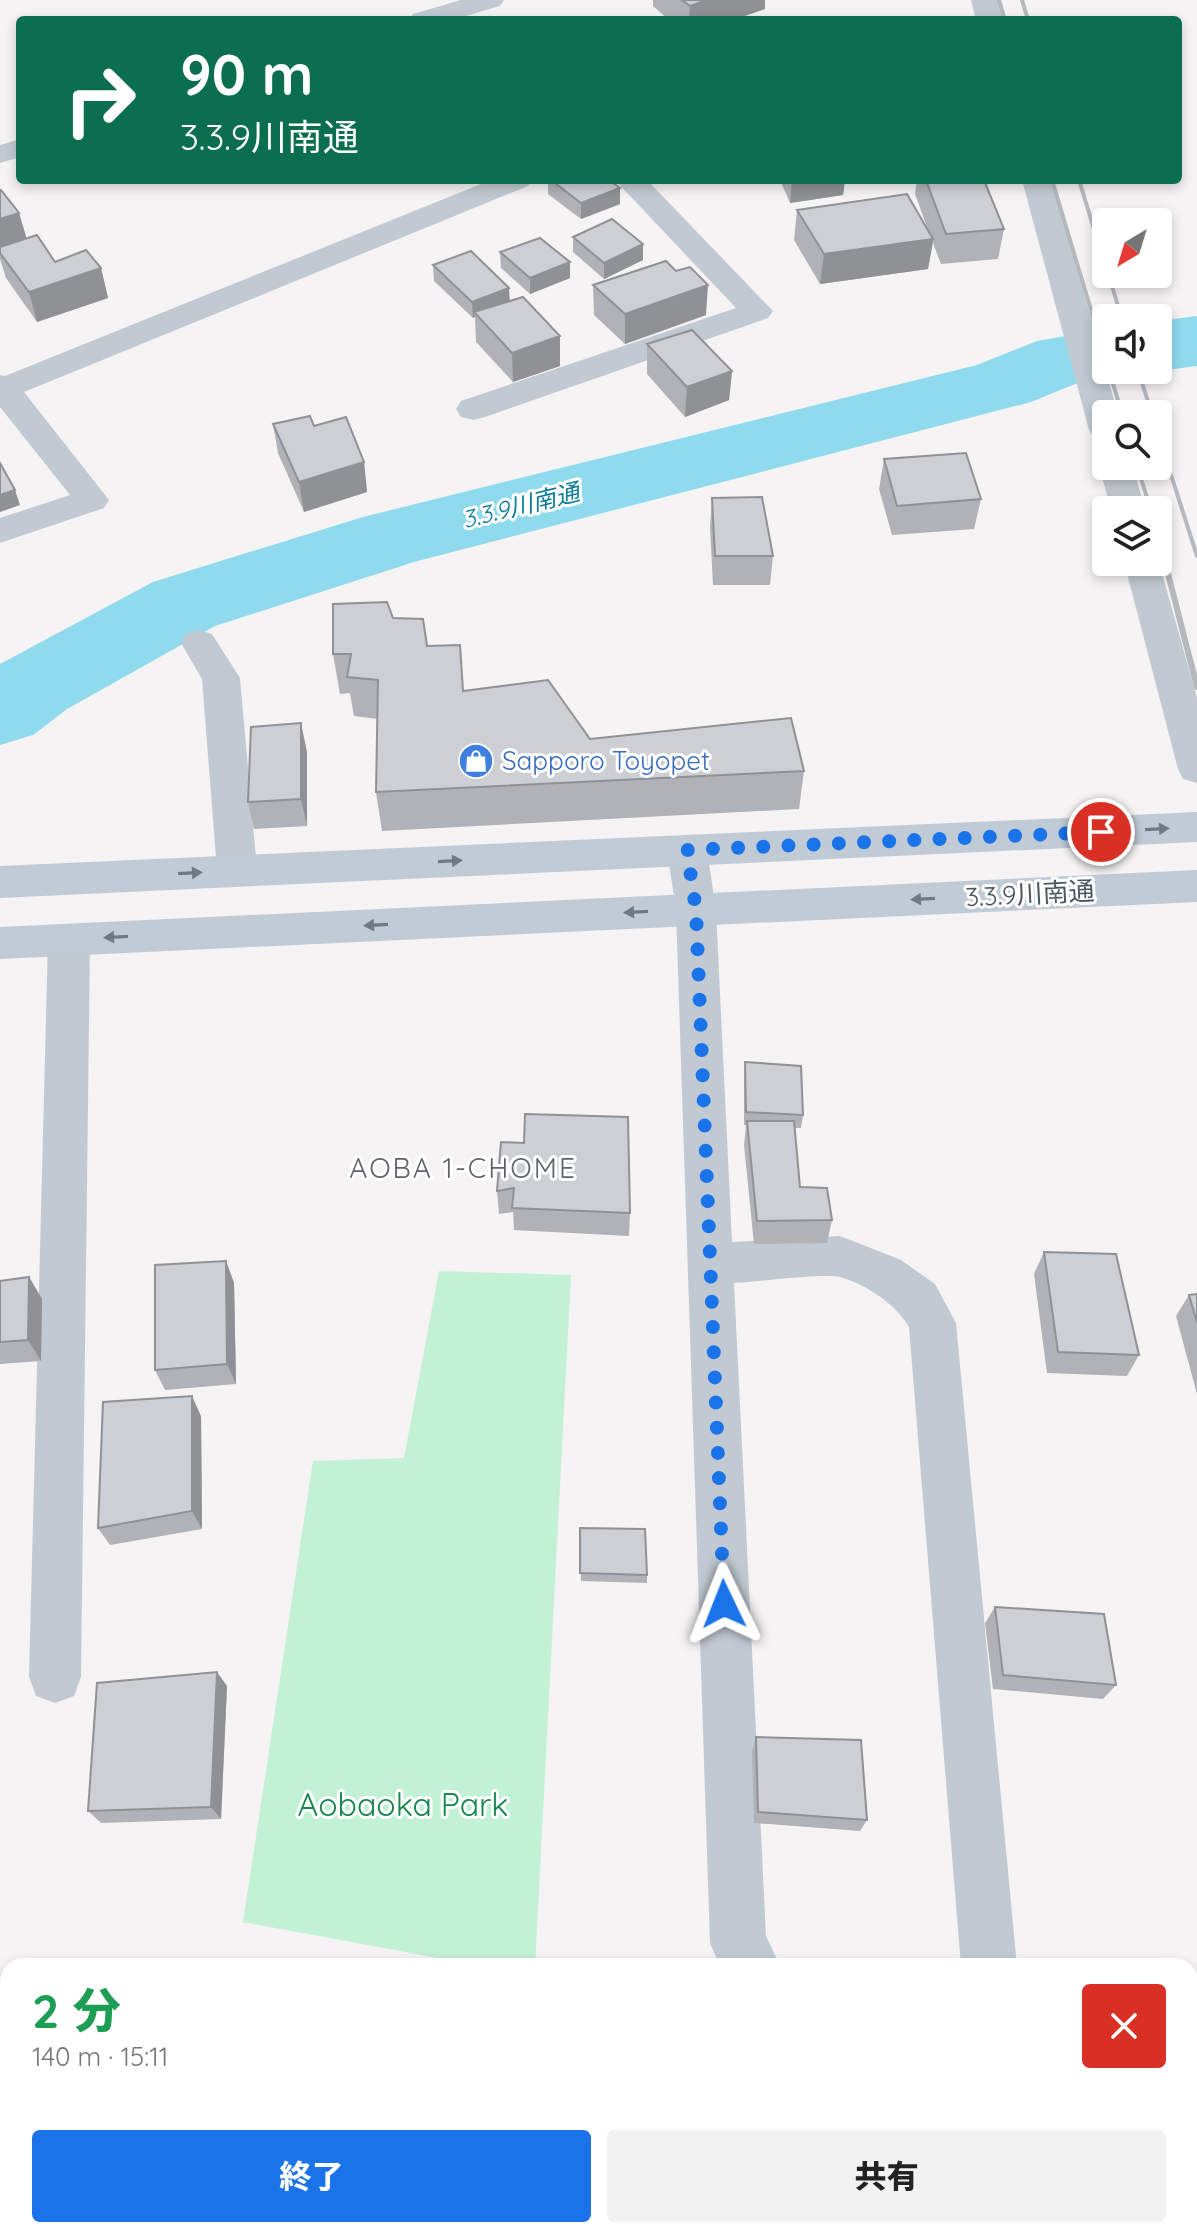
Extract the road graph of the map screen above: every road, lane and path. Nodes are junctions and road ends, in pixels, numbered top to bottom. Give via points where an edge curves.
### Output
1 (490, 0) edge
2 (464, 9) edge
3 (438, 16) edge
4 (507, 184) edge
5 (634, 184) edge
6 (1038, 184) edge
7 (1, 389) edge
8 (1098, 400) edge
9 (473, 409) dead end
10 (0, 531) edge
11 (1146, 576) edge
12 (199, 643) dead end
13 (1197, 769) edge
14 (1197, 827) edge
15 (687, 850) junction
16 (237, 870) junction
17 (0, 882) edge
18 (1197, 886) edge
19 (696, 910) junction
20 (69, 940) junction
21 (0, 943) edge
22 (710, 1264) junction
23 (55, 1677) dead end
24 (747, 1958) edge
25 (988, 1958) edge

1 - 2 street
2 - 3 street
4 - 7 street
5 - 9 street via 757,311
6 - 8 street
7 - 10 street via 92,500
11 - 13 street
12 - 16 street via 221,678
15 -> 14 street
16 -> 15 street
15 - 19 street
17 -> 16 street
18 -> 19 street, 3.3.9川南通
19 -> 20 street, 3.3.9川南通
19 - 22 street
20 - 21 street, 3.3.9川南通
20 - 23 street
22 - 24 street via 738,1943
22 - 25 street via 840,1256 885,1275 918,1299 932,1323

